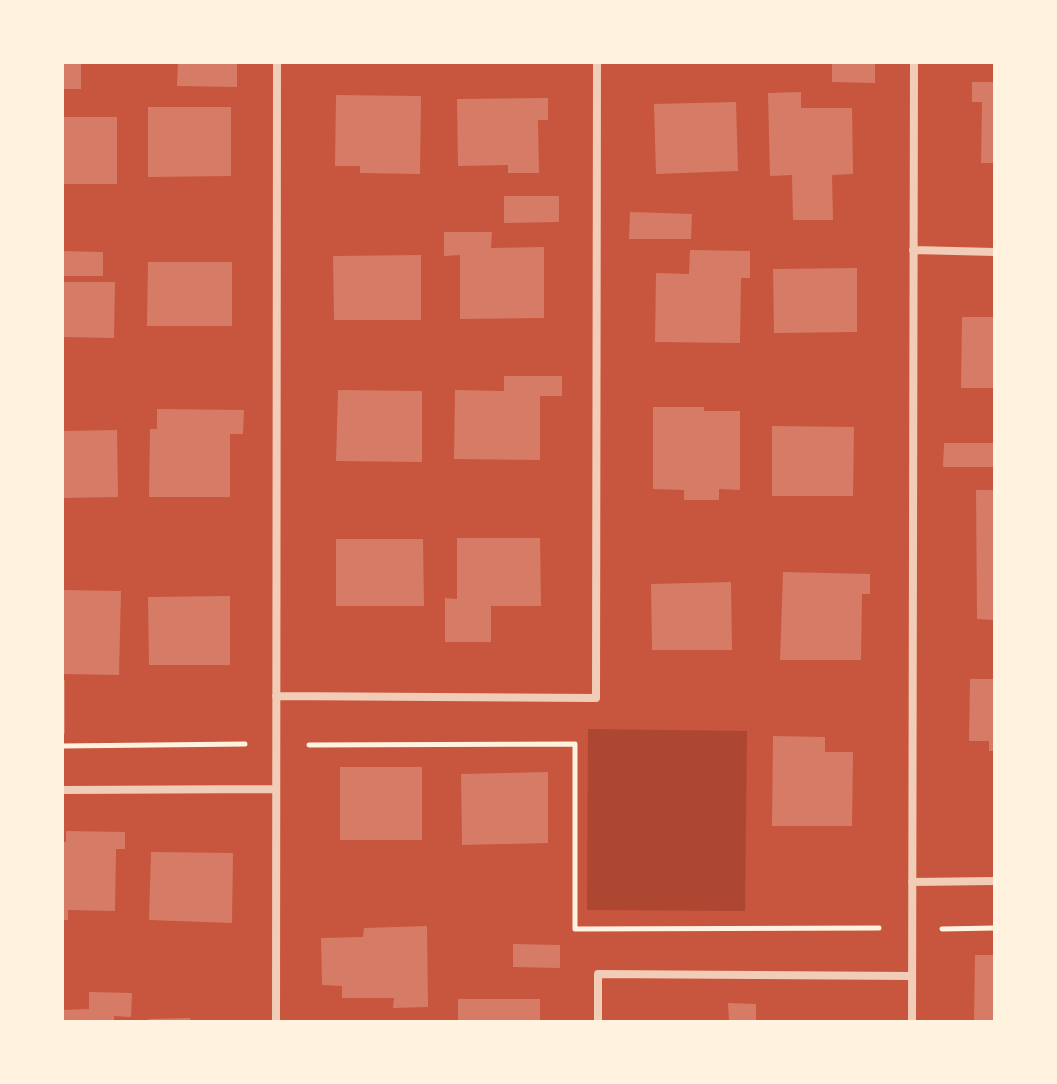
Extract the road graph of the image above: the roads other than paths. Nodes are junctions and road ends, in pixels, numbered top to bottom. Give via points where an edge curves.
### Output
1 (277, 62) edge
2 (597, 62) edge
3 (914, 62) edge
4 (913, 250) junction
5 (995, 252) edge
6 (276, 696) junction
7 (276, 789) junction
8 (62, 790) edge
9 (995, 881) edge
10 (912, 882) junction
11 (912, 976) junction
12 (276, 1022) edge
13 (598, 1022) edge
14 (912, 1022) edge

1 - 6 street
2 - 6 street via 596,698
3 - 4 street
4 - 5 street
4 - 10 street
6 - 7 street
7 - 8 street
7 - 12 street
9 - 10 street
10 - 11 street
11 - 13 street via 598,974
11 - 14 street

